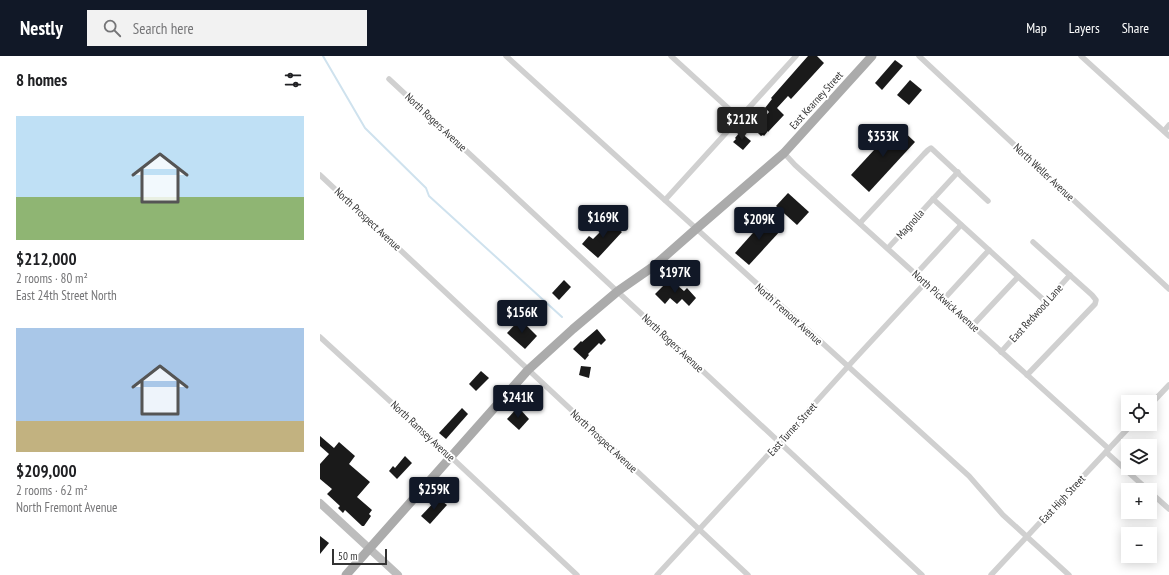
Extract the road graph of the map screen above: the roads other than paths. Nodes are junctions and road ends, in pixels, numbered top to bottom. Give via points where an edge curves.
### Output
1 (506, 56) edge
2 (671, 56) edge
3 (796, 56) edge
4 (872, 56) edge
5 (919, 56) edge
6 (1081, 56) edge
7 (389, 79) dead end
8 (739, 118) junction
9 (1169, 125) edge
10 (1164, 131) junction
11 (1169, 136) edge
12 (784, 153) junction
13 (958, 172) junction
14 (320, 175) edge
15 (933, 199) junction
16 (665, 200) junction
17 (988, 201) dead end
18 (860, 223) junction
19 (961, 225) junction
20 (696, 229) junction
21 (1033, 242) dead end
22 (888, 248) junction
23 (989, 250) junction
24 (916, 274) junction
25 (1070, 275) junction
26 (1018, 277) junction
27 (926, 282) junction
28 (1169, 289) edge
29 (618, 291) junction
30 (944, 300) junction
31 (1046, 302) junction
32 (973, 325) junction
33 (320, 337) edge
34 (1002, 352) junction
35 (848, 367) junction
36 (528, 370) junction
37 (1027, 375) junction
38 (1169, 385) edge
39 (1157, 398) edge
40 (1126, 431) edge
41 (779, 443) junction
42 (1107, 451) junction
43 (451, 457) junction
44 (1141, 483) edge
45 (1157, 498) edge
46 (320, 503) edge
47 (1169, 509) edge
48 (699, 529) junction
49 (1026, 537) junction
50 (369, 548) junction
51 (346, 575) edge
52 (398, 575) edge
53 (577, 575) edge
54 (657, 575) edge
55 (748, 575) edge
56 (922, 575) edge
57 (992, 575) edge
58 (1069, 575) edge

1 - 16 street, North Fremont Avenue
2 - 8 street
3 - 8 street
4 - 12 main road, East Kearney Street
5 - 28 street, North Weller Avenue
6 - 10 street
7 - 29 street, North Rogers Avenue
8 - 16 street
9 - 10 street
10 - 11 street
12 - 18 street, North Pickwick Avenue
12 - 20 main road, East Kearney Street
13 - 15 street, Magnolla
13 - 17 street
13 - 18 street via 931,148
14 - 36 street, North Prospect Avenue
15 - 19 street
15 - 22 street, Magnolla
16 - 20 street, North Fremont Avenue
18 - 22 street, North Pickwick Avenue
19 - 23 street
19 - 24 street
20 - 29 main road, East Kearney Street via 654,266
20 - 35 street, North Fremont Avenue
21 - 25 street, East Redwood Lane
22 - 24 street, North Pickwick Avenue
23 - 26 street
23 - 30 street
24 - 27 street, North Pickwick Avenue
25 - 31 street, East Redwood Lane
25 - 37 street via 1092,295 1096,300 1095,304
26 - 31 street
26 - 32 street
27 - 30 street, North Pickwick Avenue
27 - 35 street, East Turner Street
29 - 36 main road, East Kearney Street
29 - 41 street, North Rogers Avenue
30 - 32 street, North Pickwick Avenue
31 - 34 street, East Redwood Lane
32 - 34 street, North Pickwick Avenue
33 - 43 street, North Ramsey Avenue
34 - 37 street, North Pickwick Avenue
35 - 41 street, East Turner Street
35 - 49 street, North Fremont Avenue via 969,476
36 - 43 main road, East Kearney Street
36 - 48 street, North Prospect Avenue
37 - 42 street, North Pickwick Avenue
38 - 39 street
40 - 42 street, East High Street
41 - 48 street, East Turner Street
41 - 56 street, North Rogers Avenue
42 - 44 street, North Pickwick Avenue
42 - 49 street, East High Street
43 - 50 main road, East Kearney Street
43 - 53 street, North Ramsey Avenue
45 - 47 street
46 - 50 main road
48 - 54 street, East Turner Street
48 - 55 street, North Prospect Avenue
49 - 57 street, East High Street
49 - 58 street, North Fremont Avenue
50 - 51 main road, East Kearney Street
50 - 52 main road

